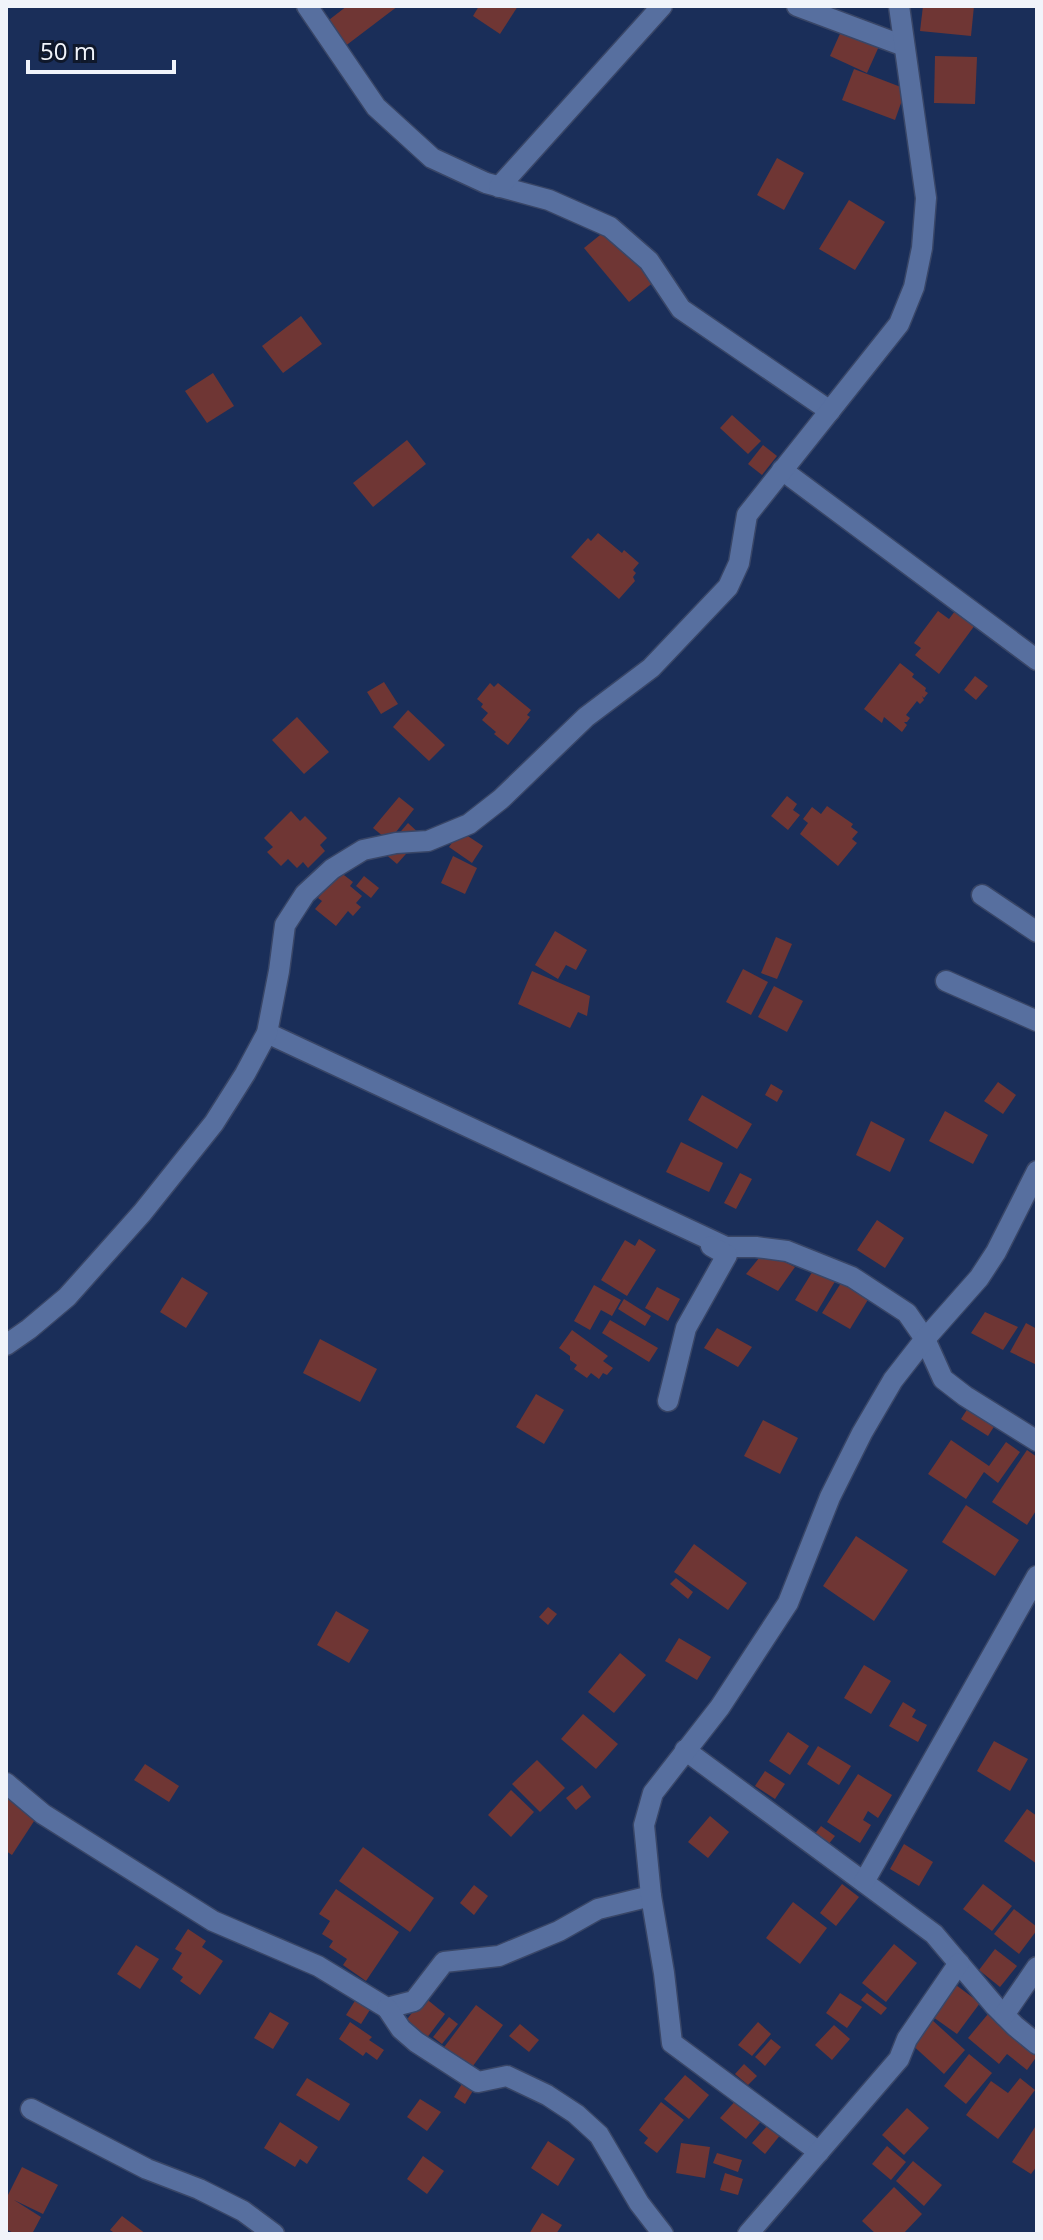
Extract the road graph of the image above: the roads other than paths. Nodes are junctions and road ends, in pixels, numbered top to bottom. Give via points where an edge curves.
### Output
1 (307, 6) edge
2 (662, 6) edge
3 (797, 6) edge
4 (899, 6) edge
5 (904, 46) junction
6 (499, 187) junction
7 (830, 411) junction
8 (782, 470) junction
9 (1037, 660) edge
10 (982, 895) dead end
11 (1037, 932) edge
12 (946, 981) dead end
13 (1037, 1021) edge
14 (267, 1033) junction
15 (1037, 1171) edge
16 (648, 1211) junction
17 (925, 1339) junction
18 (6, 1345) edge
19 (668, 1401) dead end
20 (1037, 1441) edge
21 (1037, 1576) edge
22 (685, 1750) junction
23 (6, 1783) edge
24 (864, 1882) junction
25 (651, 1896) junction
26 (959, 1963) junction
27 (1037, 1967) edge
28 (387, 2008) junction
29 (1004, 2015) junction
30 (1037, 2044) edge
31 (31, 2109) dead end
32 (819, 2152) junction
33 (274, 2234) edge
34 (663, 2234) edge
35 (748, 2234) edge

1 - 6 street via 376,107 432,158
2 - 6 street
3 - 5 street
4 - 5 street
5 - 7 street via 926,198 922,248 899,324
6 - 7 street via 549,200 610,227 649,261 681,309
7 - 8 street
8 - 9 street
8 - 14 street via 747,515 739,563 728,587 651,668 586,717 469,824 428,841 363,850 305,894 285,925
10 - 11 street
12 - 13 street
14 - 16 street
14 - 18 street via 214,1123 142,1213 67,1297
15 - 17 street via 979,1278
16 - 17 street via 726,1247 787,1251 852,1277 907,1313
16 - 19 street via 727,1255 686,1328
17 - 20 street via 943,1379
17 - 22 street via 862,1433 788,1603
21 - 24 street
22 - 24 street
22 - 25 street via 653,1793 644,1825
23 - 28 street via 43,1814 213,1921 318,1966
24 - 26 street via 934,1934
25 - 28 street via 598,1909 499,1956 444,1962 414,2001
25 - 32 street via 672,2043
26 - 29 street
26 - 32 street via 899,2059
27 - 29 street
28 - 34 street via 416,2042 478,2082 507,2076 576,2114 599,2135
29 - 30 street
31 - 33 street via 243,2211
32 - 35 street

